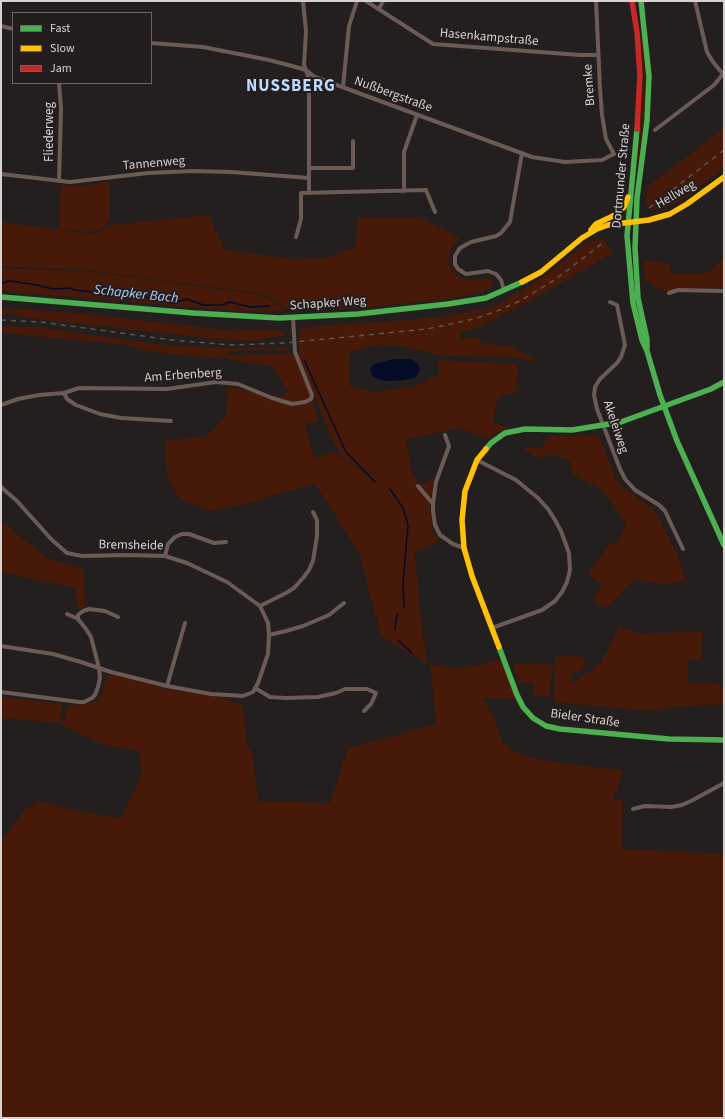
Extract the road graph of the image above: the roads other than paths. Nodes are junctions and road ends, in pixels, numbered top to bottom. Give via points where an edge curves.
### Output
1 (303, 1) edge
2 (357, 1) edge
3 (366, 1) edge
4 (383, 1) edge
5 (596, 1) edge
6 (632, 1) edge
7 (641, 1) edge
8 (695, 1) edge
9 (379, 9) junction
10 (1, 26) edge
11 (12, 29) edge
12 (152, 43) edge
13 (598, 55) junction
14 (306, 70) junction
15 (59, 84) edge
16 (343, 87) junction
17 (417, 115) junction
18 (655, 130) dead end
19 (354, 140) dead end
20 (522, 153) junction
21 (605, 159) joint
22 (309, 168) junction
23 (1, 174) edge
24 (724, 177) edge
25 (309, 178) junction
26 (59, 181) junction
27 (631, 190) junction
28 (404, 191) junction
29 (309, 194) junction
30 (435, 212) dead end
31 (635, 222) junction
32 (628, 223) junction
33 (296, 237) dead end
34 (582, 238) junction
35 (504, 290) junction
36 (724, 291) edge
37 (669, 293) dead end
38 (1, 297) edge
39 (610, 302) dead end
40 (293, 318) junction
41 (647, 351) junction
42 (724, 382) edge
43 (64, 393) junction
44 (1, 405) edge
45 (664, 407) junction
46 (171, 421) dead end
47 (604, 426) junction
48 (445, 435) dead end
49 (477, 460) junction
50 (418, 486) dead end
51 (1, 487) edge
52 (433, 504) junction
53 (313, 512) dead end
54 (226, 542) dead end
55 (724, 545) edge
56 (464, 548) junction
57 (683, 549) dead end
58 (165, 556) junction
59 (344, 604) dead end
60 (260, 606) junction
61 (67, 614) dead end
62 (118, 617) dead end
63 (78, 619) junction
64 (185, 623) dead end
65 (492, 628) junction
66 (269, 635) junction
67 (1, 646) edge
68 (99, 668) junction
69 (167, 686) junction
70 (255, 688) junction
71 (1, 692) edge
72 (364, 711) dead end
73 (724, 740) edge
74 (724, 783) edge
75 (633, 809) dead end

1 - 14 street
2 - 16 street via 349,26
3 - 9 street, Hasenkampstraße
4 - 9 street
5 - 13 street, Bremke
6 - 27 street, Dortmunder Straße via 640,75
7 - 31 street, Dortmunder Straße via 649,76 647,121
8 - 18 street via 707,52 723,74 714,85
9 - 13 street, Hasenkampstraße via 433,44
10 - 11 street
12 - 14 street, Nußbergstraße via 203,47
13 - 21 street, Bremke via 606,139 614,154
14 - 16 street, Nußbergstraße via 316,77
14 - 22 street via 309,79
15 - 26 street, Fliederweg
16 - 17 street, Nußbergstraße
17 - 20 street, Nußbergstraße
17 - 28 street via 404,152
19 - 22 street via 353,168
20 - 21 street, Nußbergstraße via 565,162
20 - 35 street via 510,222 501,233 471,242 460,248 455,256 454,264 458,269 466,274 488,271 496,274
22 - 25 street
23 - 26 street, Tannenweg
24 - 31 street, Hellweg via 670,214
25 - 26 street, Tannenweg via 193,171
25 - 29 street
27 - 32 street, Dortmunder Straße
27 - 34 street via 622,210 596,224
28 - 29 street
28 - 30 street via 426,190
29 - 33 street via 301,193 301,219
31 - 32 street, Schapker Weg
31 - 41 street, Dortmunder Straße via 636,281
32 - 34 street, Schapker Weg via 608,225
32 - 41 street, Dortmunder Straße via 627,249 633,303
34 - 35 street, Schapker Weg via 541,272
35 - 40 street, Schapker Weg via 486,298 448,304
36 - 37 street via 678,290
38 - 40 street, Schapker Weg
39 - 47 street, Akeleiweg via 617,305 625,345 617,364 595,387 594,395
40 - 43 street, Am Erbenberg via 294,352 312,395 311,400 305,402 292,404 226,382 167,389 79,388
41 - 45 street, Dortmunder Straße
42 - 45 street, Bieler Straße
43 - 44 street, Am Erbenberg via 18,399
43 - 46 street via 76,405 100,414
45 - 47 street, Bieler Straße
45 - 55 street, Dortmunder Straße
47 - 49 street, Bieler Straße via 572,430 515,431 494,441
47 - 57 street, Akeleiweg via 625,479 635,490 665,511
48 - 52 street via 449,446 436,482
49 - 56 street, Bieler Straße via 464,501
49 - 65 street via 516,480 538,498 555,520 569,553 570,570 567,582 555,601 542,610
50 - 52 street
51 - 58 street, Bremsheide via 67,553 82,556
52 - 56 street via 440,536
53 - 60 street via 318,520 317,536 313,561 308,570 294,588
54 - 58 street via 214,543 182,534 168,544
56 - 65 street, Bieler Straße
58 - 60 street, Bremsheide via 187,563 226,582
59 - 66 street via 329,615 303,626
60 - 66 street via 268,623
61 - 63 street
62 - 63 street via 106,611 89,609 78,615
63 - 68 street via 91,637
64 - 69 street
65 - 73 street, Bieler Straße via 523,707 533,718 546,726 669,739
66 - 70 street via 268,654
67 - 68 street via 53,654
68 - 69 street
68 - 71 street via 97,692 84,702
69 - 70 street via 211,694 243,696
70 - 72 street via 270,697 285,698 318,697 345,689 367,689 376,694
74 - 75 street via 682,805 645,806

